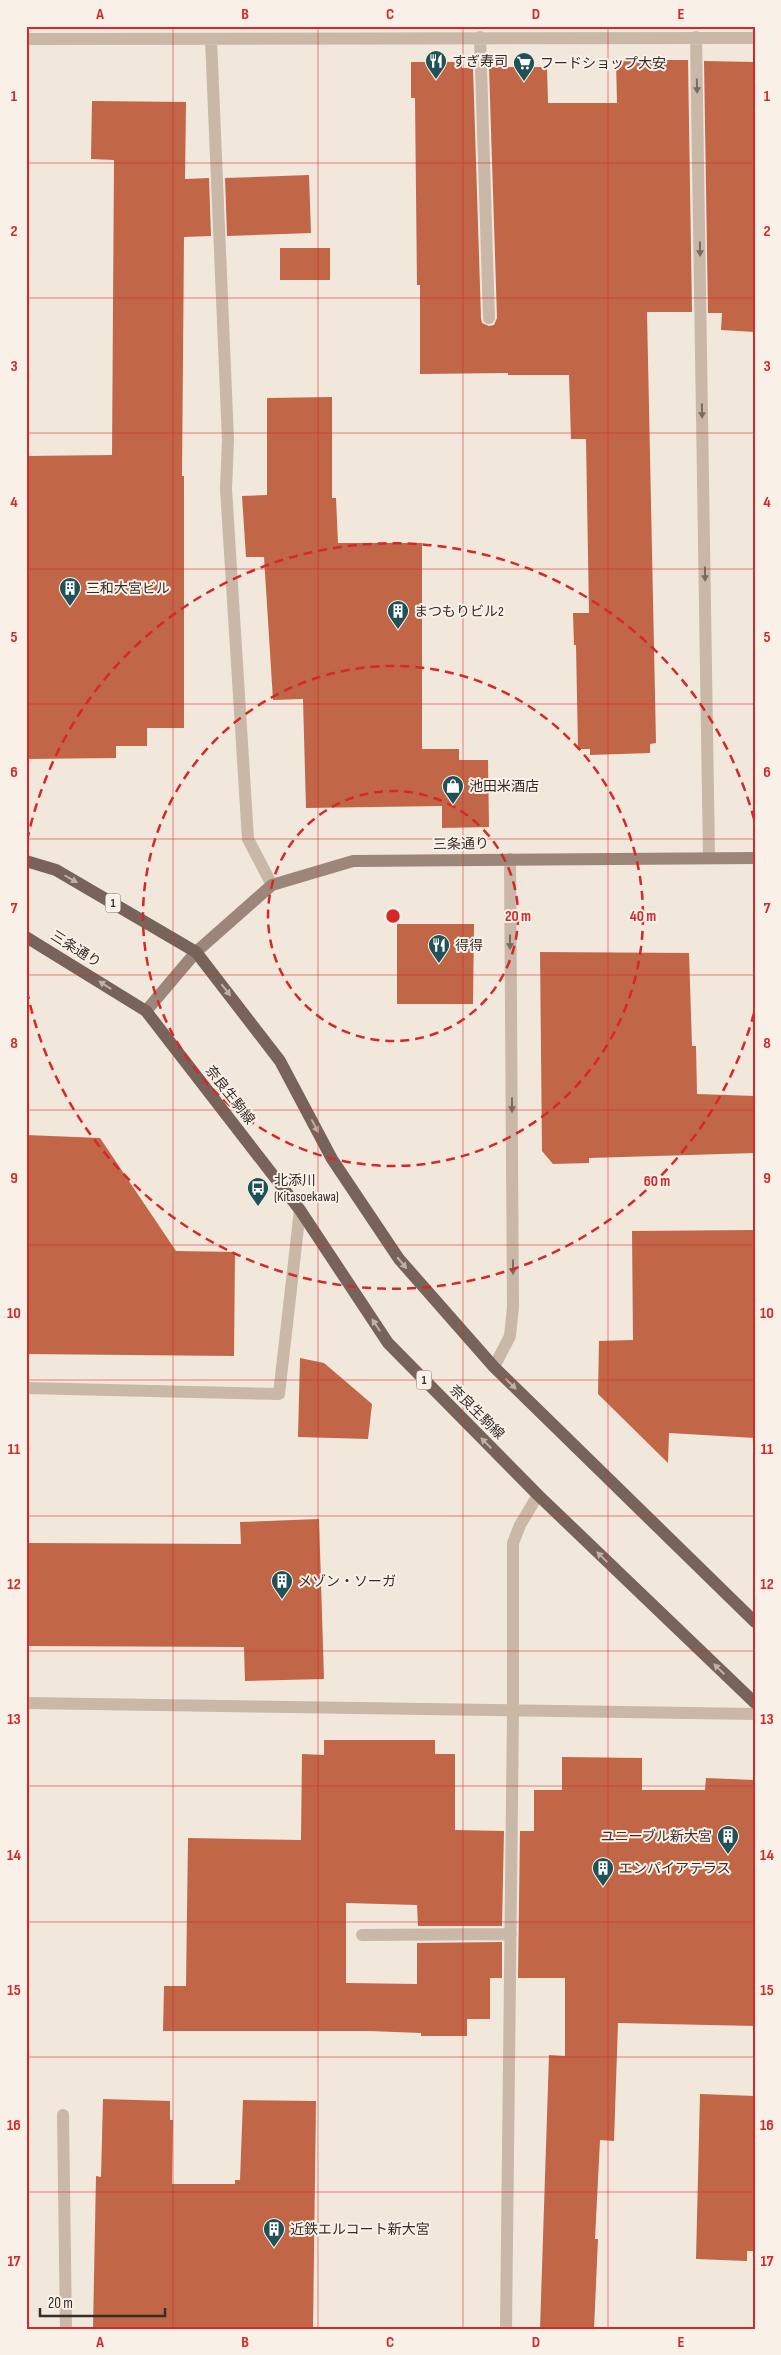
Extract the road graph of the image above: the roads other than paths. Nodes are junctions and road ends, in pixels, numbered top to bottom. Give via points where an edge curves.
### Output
1 (480, 38) junction
2 (696, 38) junction
3 (755, 38) edge
4 (26, 39) edge
5 (211, 39) junction
6 (489, 318) dead end
7 (709, 858) junction
8 (755, 858) edge
9 (510, 859) junction
10 (26, 861) edge
11 (272, 885) junction
12 (26, 937) edge
13 (196, 952) junction
14 (146, 1011) junction
15 (300, 1210) junction
16 (494, 1368) junction
17 (26, 1388) edge
18 (538, 1495) junction
19 (755, 1622) edge
20 (26, 1703) edge
21 (755, 1703) edge
22 (513, 1711) junction
23 (755, 1714) edge
24 (511, 1934) junction
25 (362, 1935) dead end
26 (63, 2115) dead end
27 (66, 2329) edge
28 (506, 2329) edge

1 - 2 street
1 - 5 street
1 - 6 street
2 - 3 street
2 -> 7 street
4 - 5 street
5 - 11 street via 228,440 226,489 248,838
7 - 8 street, 三条通り
7 - 9 street, 三条通り
9 - 11 street, 三条通り via 352,861
9 -> 16 street via 513,1307 510,1336
10 -> 13 main road, 1 via 56,870
11 - 13 street, 三条通り
14 -> 12 main road, 三条通り / 1
13 - 14 street, 三条通り
13 -> 16 main road, 1 via 280,1061 332,1159 399,1260
14 - 15 main road, 奈良生駒線 / 1
15 - 17 street via 279,1394
18 -> 15 main road, 奈良生駒線 / 1 via 388,1343
16 -> 19 main road, 1
21 -> 18 main road, 奈良生駒線 / 1
18 - 22 street via 513,1543
20 - 22 street
22 - 23 street
22 - 24 street
24 - 25 street
24 - 28 street
26 - 27 street

